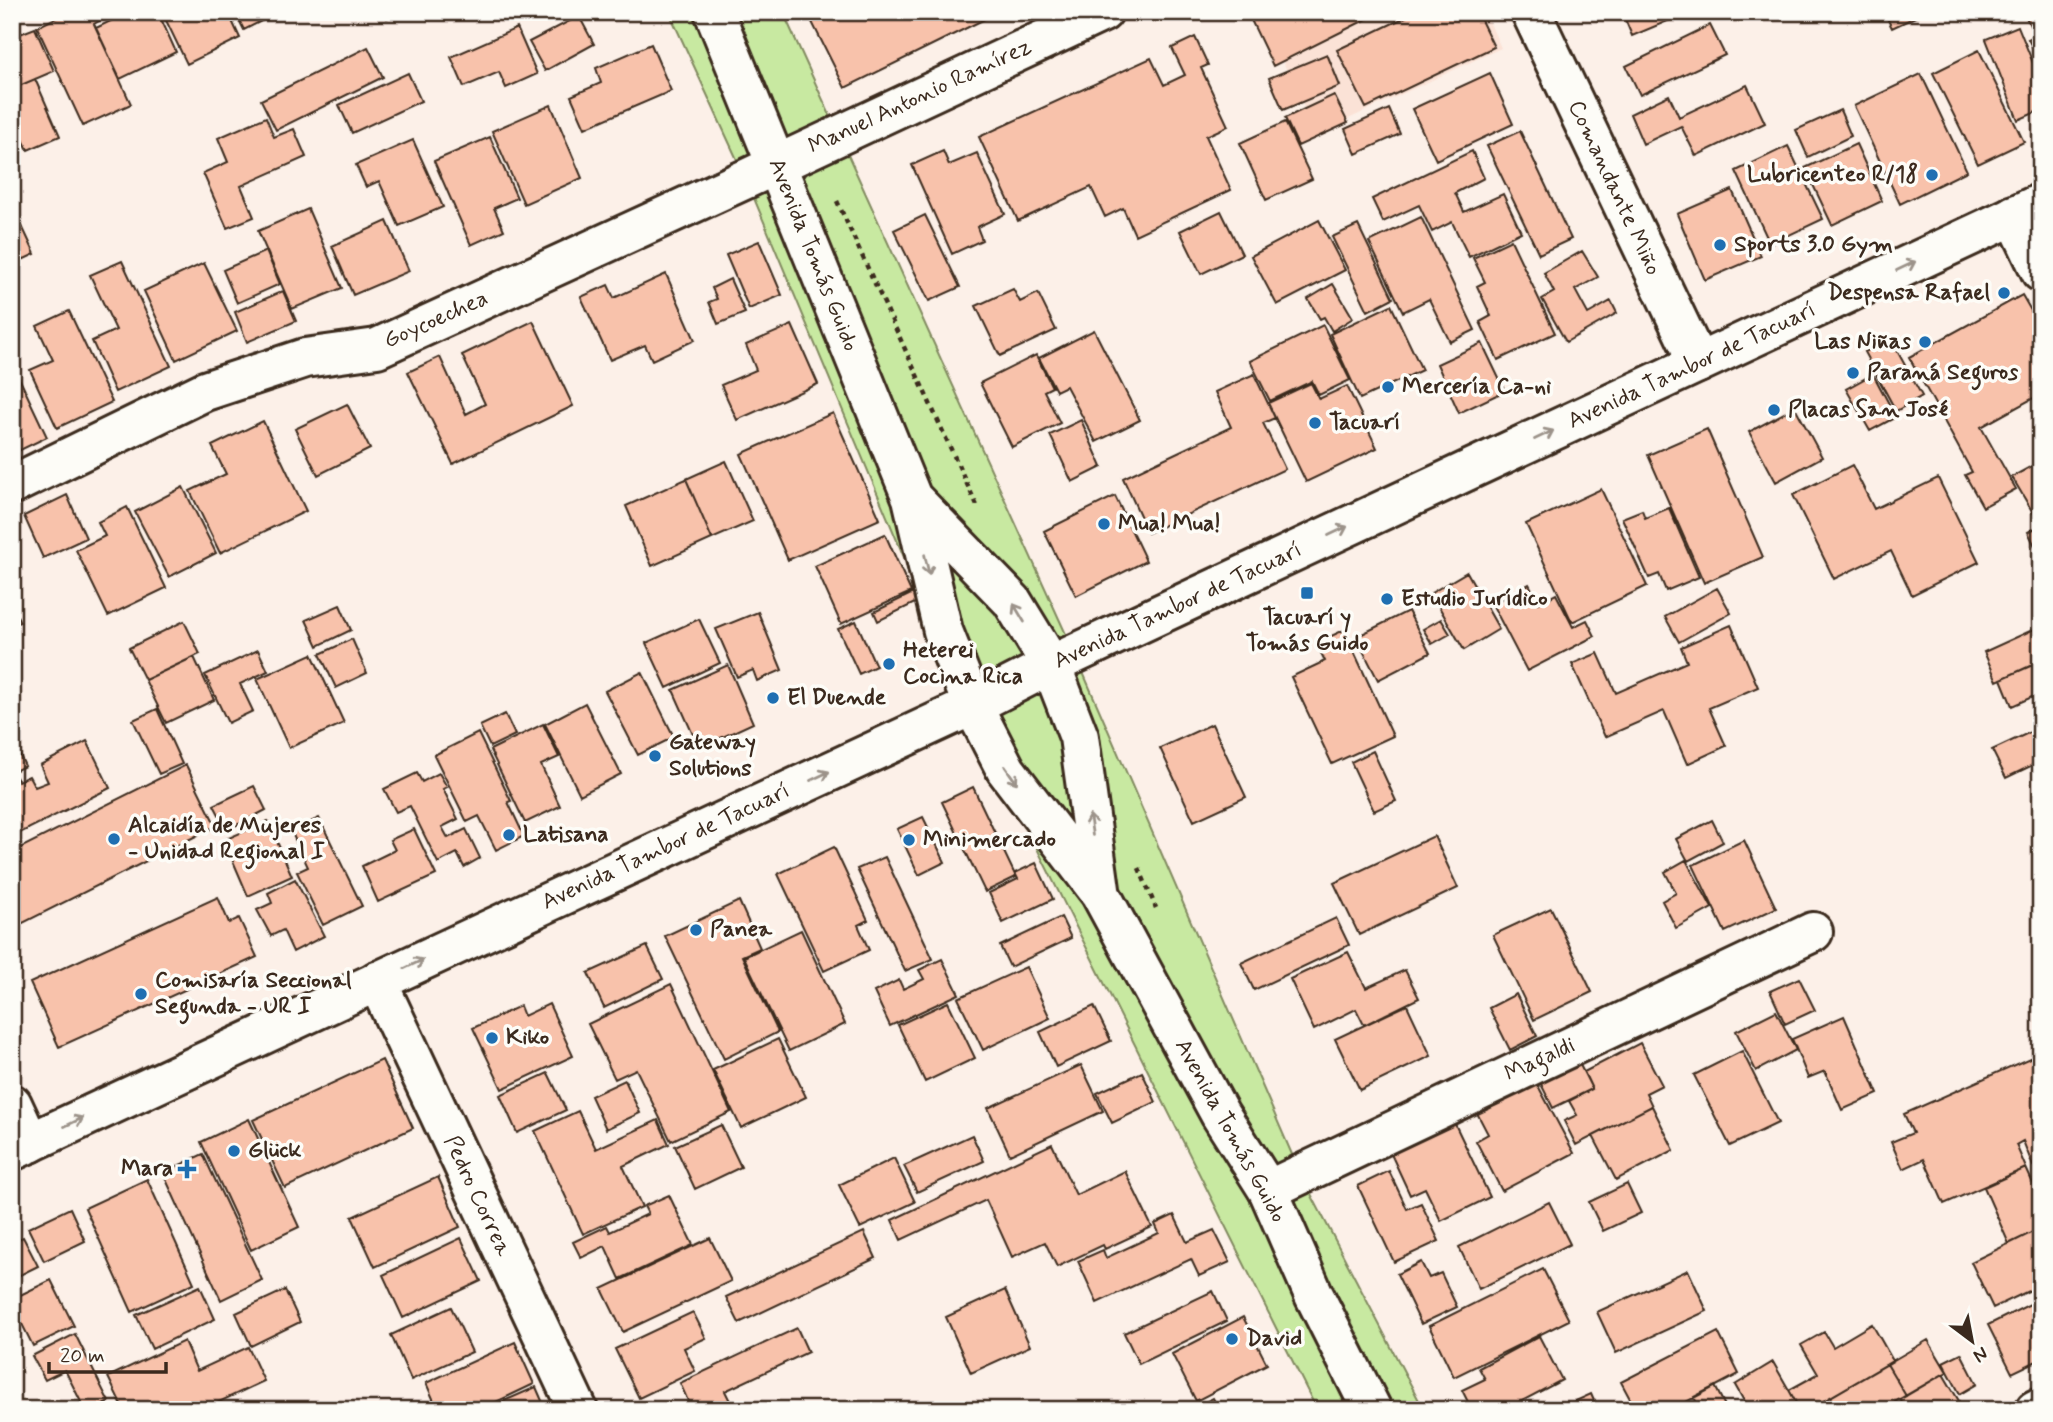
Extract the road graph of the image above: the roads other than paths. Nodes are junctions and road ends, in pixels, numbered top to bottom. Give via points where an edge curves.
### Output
1 (714, 12) edge
2 (1103, 12) edge
3 (1531, 12) edge
4 (775, 165) junction
5 (2027, 209) edge
6 (2041, 272) edge
7 (1698, 363) junction
8 (12, 485) edge
9 (912, 498) junction
10 (1051, 665) junction
11 (972, 704) junction
12 (1100, 893) junction
13 (1813, 932) dead end
14 (377, 981) junction
15 (12, 1104) edge
16 (21, 1147) edge
17 (1268, 1190) junction
18 (2041, 1407) edge
19 (578, 1410) edge
20 (1372, 1410) edge
21 (2035, 1410) edge

1 - 4 main road, Avenida Tomás Guido
2 - 4 main road, Manuel Antonio Ramírez
3 - 7 main road, Comandante Miño
4 - 8 main road, Goycoechea via 377,348 305,358 205,391
4 - 9 main road, Avenida Tomás Guido
5 - 6 main road
7 -> 5 main road, Avenida Tambor de Tacuarí
10 -> 7 main road, Avenida Tambor de Tacuarí
10 -> 9 main road, Avenida Tomás Guido via 1012,601
9 -> 11 main road, Avenida Tomás Guido via 943,631
10 - 11 main road, Avenida Tambor de Tacuarí
12 -> 10 main road, Avenida Tomás Guido via 1079,737
11 -> 12 main road, Avenida Tomás Guido via 1006,769
14 -> 11 main road, Avenida Tambor de Tacuarí
12 - 17 main road, Avenida Tomás Guido via 1220,1114
13 - 17 main road, Magaldi
16 -> 14 main road, Avenida Tambor de Tacuarí
14 - 19 main road, Pedro Correa
15 - 16 main road
17 - 20 main road, Avenida Tomás Guido
18 - 21 main road

